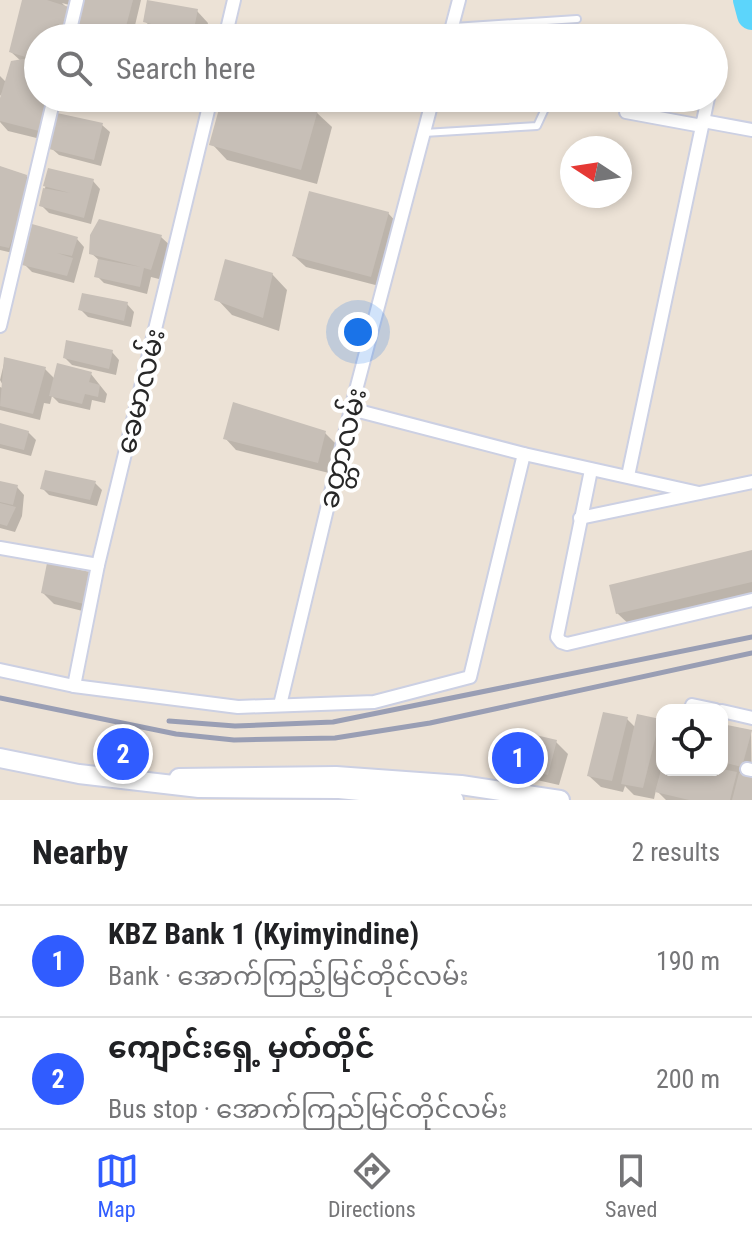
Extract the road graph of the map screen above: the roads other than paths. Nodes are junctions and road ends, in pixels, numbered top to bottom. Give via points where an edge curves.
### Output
1 (77, 0) edge
2 (234, 0) edge
3 (459, 0) edge
4 (577, 19) dead end
5 (71, 24) edge
6 (228, 24) edge
7 (453, 24) edge
8 (529, 24) edge
9 (51, 112) edge
10 (208, 112) edge
11 (429, 112) edge
12 (544, 112) edge
13 (626, 112) dead end
14 (705, 112) edge
15 (703, 124) junction
16 (752, 130) edge
17 (424, 133) junction
18 (0, 326) edge
19 (351, 409) junction
20 (524, 454) junction
21 (591, 470) junction
22 (628, 476) junction
23 (752, 482) edge
24 (699, 493) junction
25 (580, 518) junction
26 (0, 548) edge
27 (98, 565) junction
28 (752, 600) edge
29 (0, 670) edge
30 (74, 686) junction
31 (280, 705) junction
32 (728, 712) edge
33 (752, 718) edge
34 (0, 758) edge
35 (250, 789) edge
36 (458, 795) edge
37 (560, 800) edge

1 - 5 street
2 - 6 street
3 - 7 street
4 - 8 lane
9 - 18 street
10 - 27 street, ခေမာလမ်း
11 - 17 street, ခတ္တာလမ်း
12 - 17 lane via 537,126
13 - 15 street
14 - 15 street
15 - 16 street
15 - 22 street
17 - 19 street, ခတ္တာလမ်း
19 - 20 street
19 - 31 street, ခတ္တာလမ်း
20 - 21 street
20 - 31 street via 471,676 374,702
21 - 22 street
21 - 25 street
22 - 24 street
23 - 24 street
24 - 25 street
25 - 28 street via 557,637 561,642
26 - 27 street
27 - 30 street, ခေမာလမ်း
29 - 30 street
30 - 31 street via 238,707
32 - 33 street
34 - 35 main road via 79,774
35 - 36 main road via 336,776
36 - 37 main road

